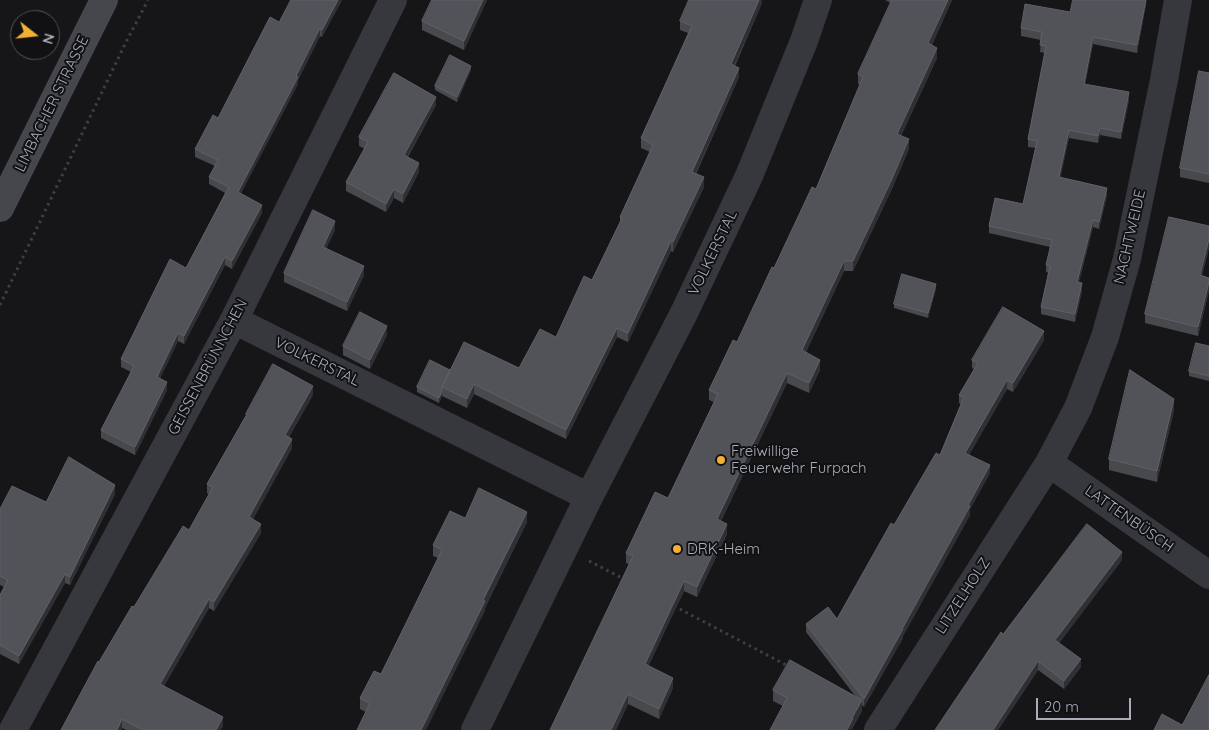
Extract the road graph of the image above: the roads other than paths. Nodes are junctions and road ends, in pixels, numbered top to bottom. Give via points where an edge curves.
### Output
1 (104, 0) edge
2 (393, 0) edge
3 (818, 0) edge
4 (1178, 0) edge
5 (0, 208) edge
6 (234, 320) junction
7 (1049, 463) junction
8 (589, 497) junction
9 (1209, 576) edge
10 (13, 730) edge
11 (475, 730) edge
12 (878, 730) edge

1 - 5 main road, LIMBACHER STRASSE
2 - 6 street, GEISSENBRÜNNCHEN
3 - 8 street, VOLKERSTAL via 750,176
4 - 7 street, NACHTWEIDE via 1124,267 1105,337 1078,408
6 - 8 street, VOLKERSTAL
6 - 10 street, GEISSENBRÜNNCHEN
7 - 9 street, LATTENBÜSCH
7 - 12 street, LITZELHOLZ
8 - 11 street, VOLKERSTAL

